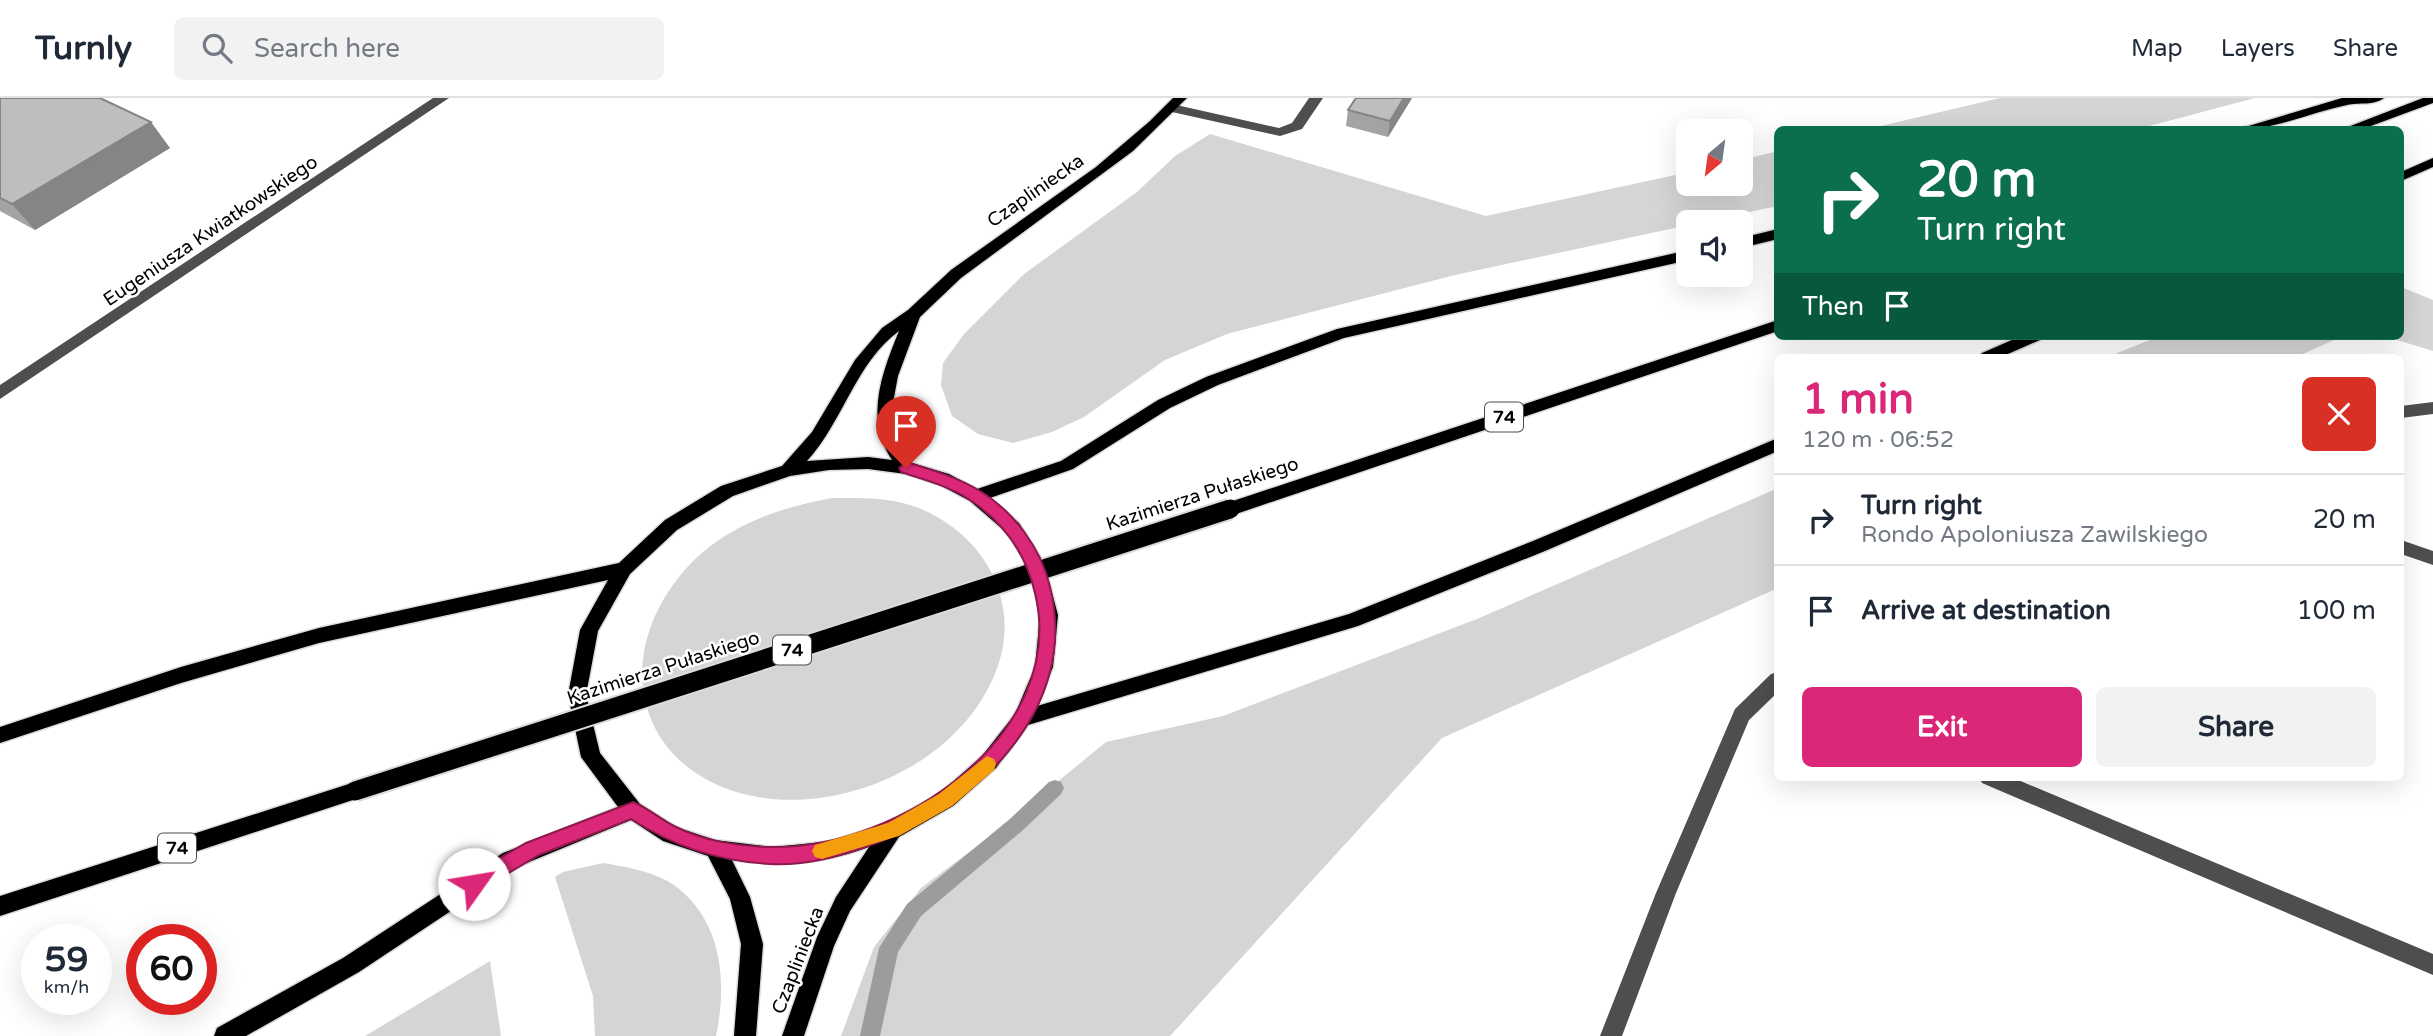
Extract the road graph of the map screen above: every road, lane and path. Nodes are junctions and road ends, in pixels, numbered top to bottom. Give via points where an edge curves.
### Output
1 (442, 98) edge
2 (1316, 98) edge
3 (2377, 98) edge
4 (2433, 99) edge
5 (1176, 103) edge
6 (2255, 126) edge
7 (2357, 126) edge
8 (2433, 162) edge
9 (2404, 176) edge
10 (1774, 235) edge
11 (1753, 240) edge
12 (1676, 258) edge
13 (913, 314) junction
14 (1774, 326) edge
15 (2026, 340) edge
16 (1994, 354) edge
17 (0, 393) edge
18 (2433, 408) edge
19 (2404, 412) edge
20 (1774, 446) edge
21 (906, 468) junction
22 (789, 470) junction
23 (976, 496) junction
24 (2404, 548) edge
25 (2433, 558) edge
26 (624, 569) junction
27 (1774, 684) edge
28 (1022, 719) junction
29 (0, 735) edge
30 (1998, 781) edge
31 (633, 810) junction
32 (892, 830) junction
33 (715, 849) junction
34 (0, 906) edge
35 (2433, 965) edge
36 (225, 1036) edge
37 (745, 1036) edge
38 (793, 1036) edge
39 (1611, 1036) edge

1 - 17 street, Eugeniusza Kwiatkowskiego
2 - 5 street via 1297,126 1280,132
3 - 6 main road via 2349,100
4 - 7 main road
5 - 13 main road, Czapliniecka via 1104,169 954,275
8 - 9 main road
10 - 11 main road
12 - 23 main road via 1342,333 1212,381 1164,404 1067,465
13 - 21 main road, Czapliniecka via 893,362 883,417 889,442
13 - 22 main road, Czapliniecka via 887,332 866,358 808,452
14 - 34 main road, Kazimierza Pułaskiego / 74, bridge via 1230,509
15 - 16 main road
18 - 19 street
20 - 28 main road via 1352,621
21 - 22 main road via 868,463
21 - 23 main road via 943,479
22 - 26 main road via 727,491 671,525
23 - 28 main road via 1013,528 1038,568 1049,615 1044,667
24 - 25 street
26 - 29 main road via 553,588 364,625 232,659
26 - 31 main road via 589,630 577,695 591,757
27 - 39 street via 1742,715
28 - 32 main road via 989,762 946,800
30 - 35 street
31 - 33 main road via 670,834
31 - 36 main road via 510,860 351,965
32 - 33 main road via 833,850 773,856
32 - 38 main road, Czapliniecka via 842,904
33 - 37 main road, Czapliniecka via 740,897 752,944

